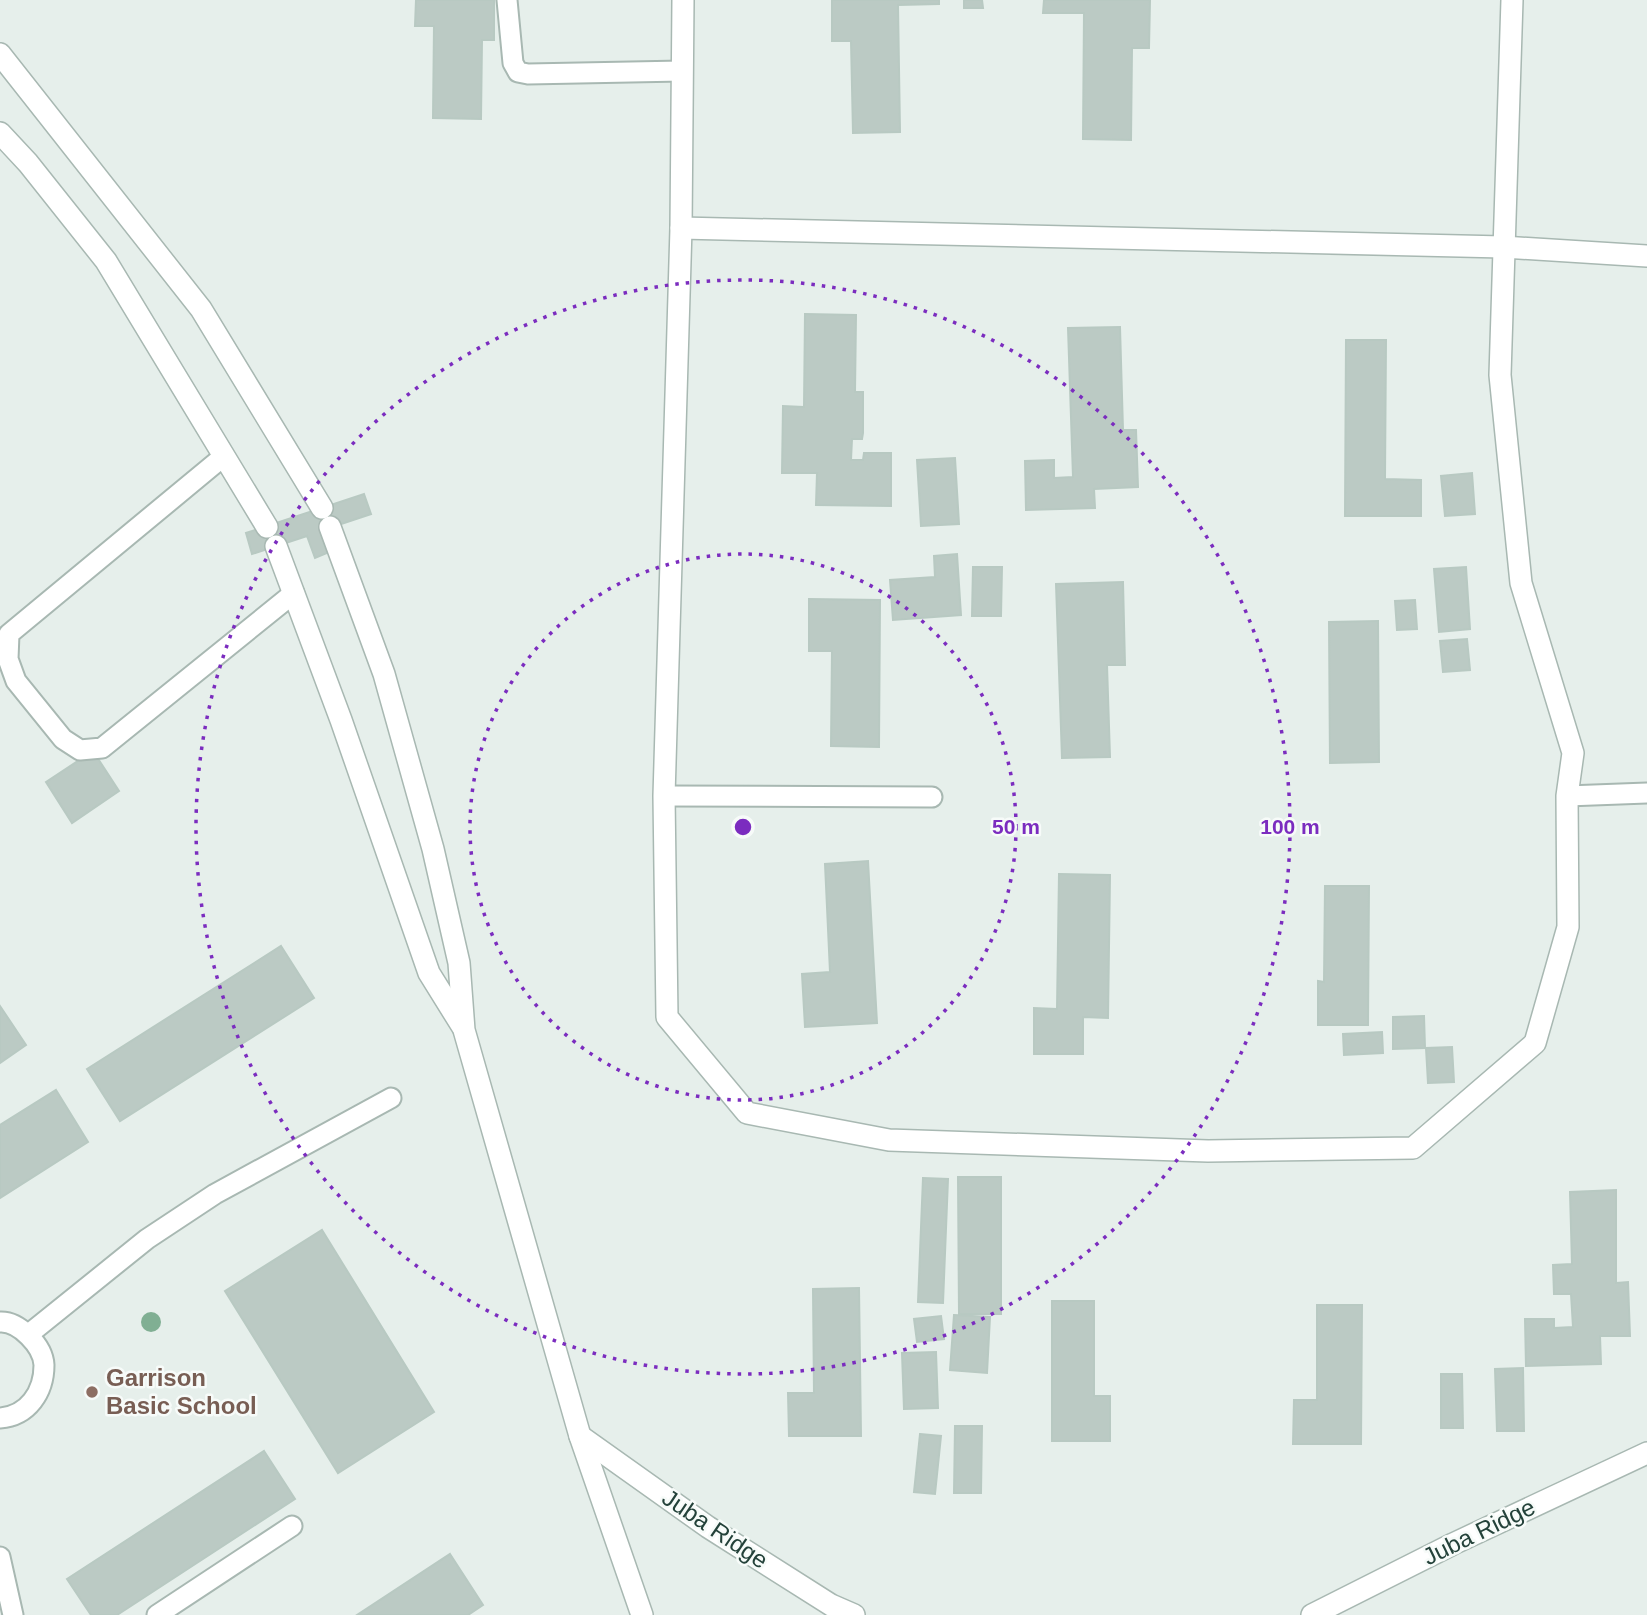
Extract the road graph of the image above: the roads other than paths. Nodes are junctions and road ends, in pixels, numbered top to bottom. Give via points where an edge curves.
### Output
1 (508, 0) edge
2 (683, 0) edge
3 (1511, 0) edge
4 (0, 54) edge
5 (682, 71) junction
6 (0, 133) edge
7 (681, 228) junction
8 (1503, 247) junction
9 (1647, 256) edge
10 (224, 456) junction
11 (294, 593) junction
12 (1647, 793) edge
13 (664, 796) junction
14 (1567, 796) junction
15 (932, 797) dead end
16 (464, 1030) junction
17 (391, 1098) dead end
18 (0, 1322) edge
19 (29, 1334) junction
20 (0, 1418) edge
21 (580, 1436) junction
22 (1647, 1453) edge
23 (292, 1526) dead end
24 (0, 1557) edge
25 (13, 1615) edge
26 (157, 1615) edge
27 (642, 1615) edge
28 (854, 1615) edge
29 (1312, 1615) edge

1 - 5 lane via 513,63 518,72
2 - 5 street
3 - 8 street
4 - 16 street via 201,309 326,518 384,674 433,849 458,963
5 - 7 street
6 - 10 street via 106,261
7 - 8 street
7 - 13 street
8 - 9 street
8 - 14 street via 1500,376 1521,583 1573,753
10 - 11 street via 271,536
10 - 11 lane via 9,634 8,659 16,681 63,739 80,750 102,748
11 - 16 street via 429,973
12 - 14 lane
13 - 14 street via 667,1017 747,1113 889,1140 1208,1151 1413,1148 1535,1043 1568,927
13 - 15 lane
16 - 21 street
17 - 19 lane via 215,1194 147,1240
18 - 19 lane
19 - 20 lane via 44,1363 39,1394 15,1417
21 - 27 street
21 - 28 street, Juba Ridge via 708,1527
22 - 29 street, Juba Ridge
23 - 26 lane
24 - 25 lane

